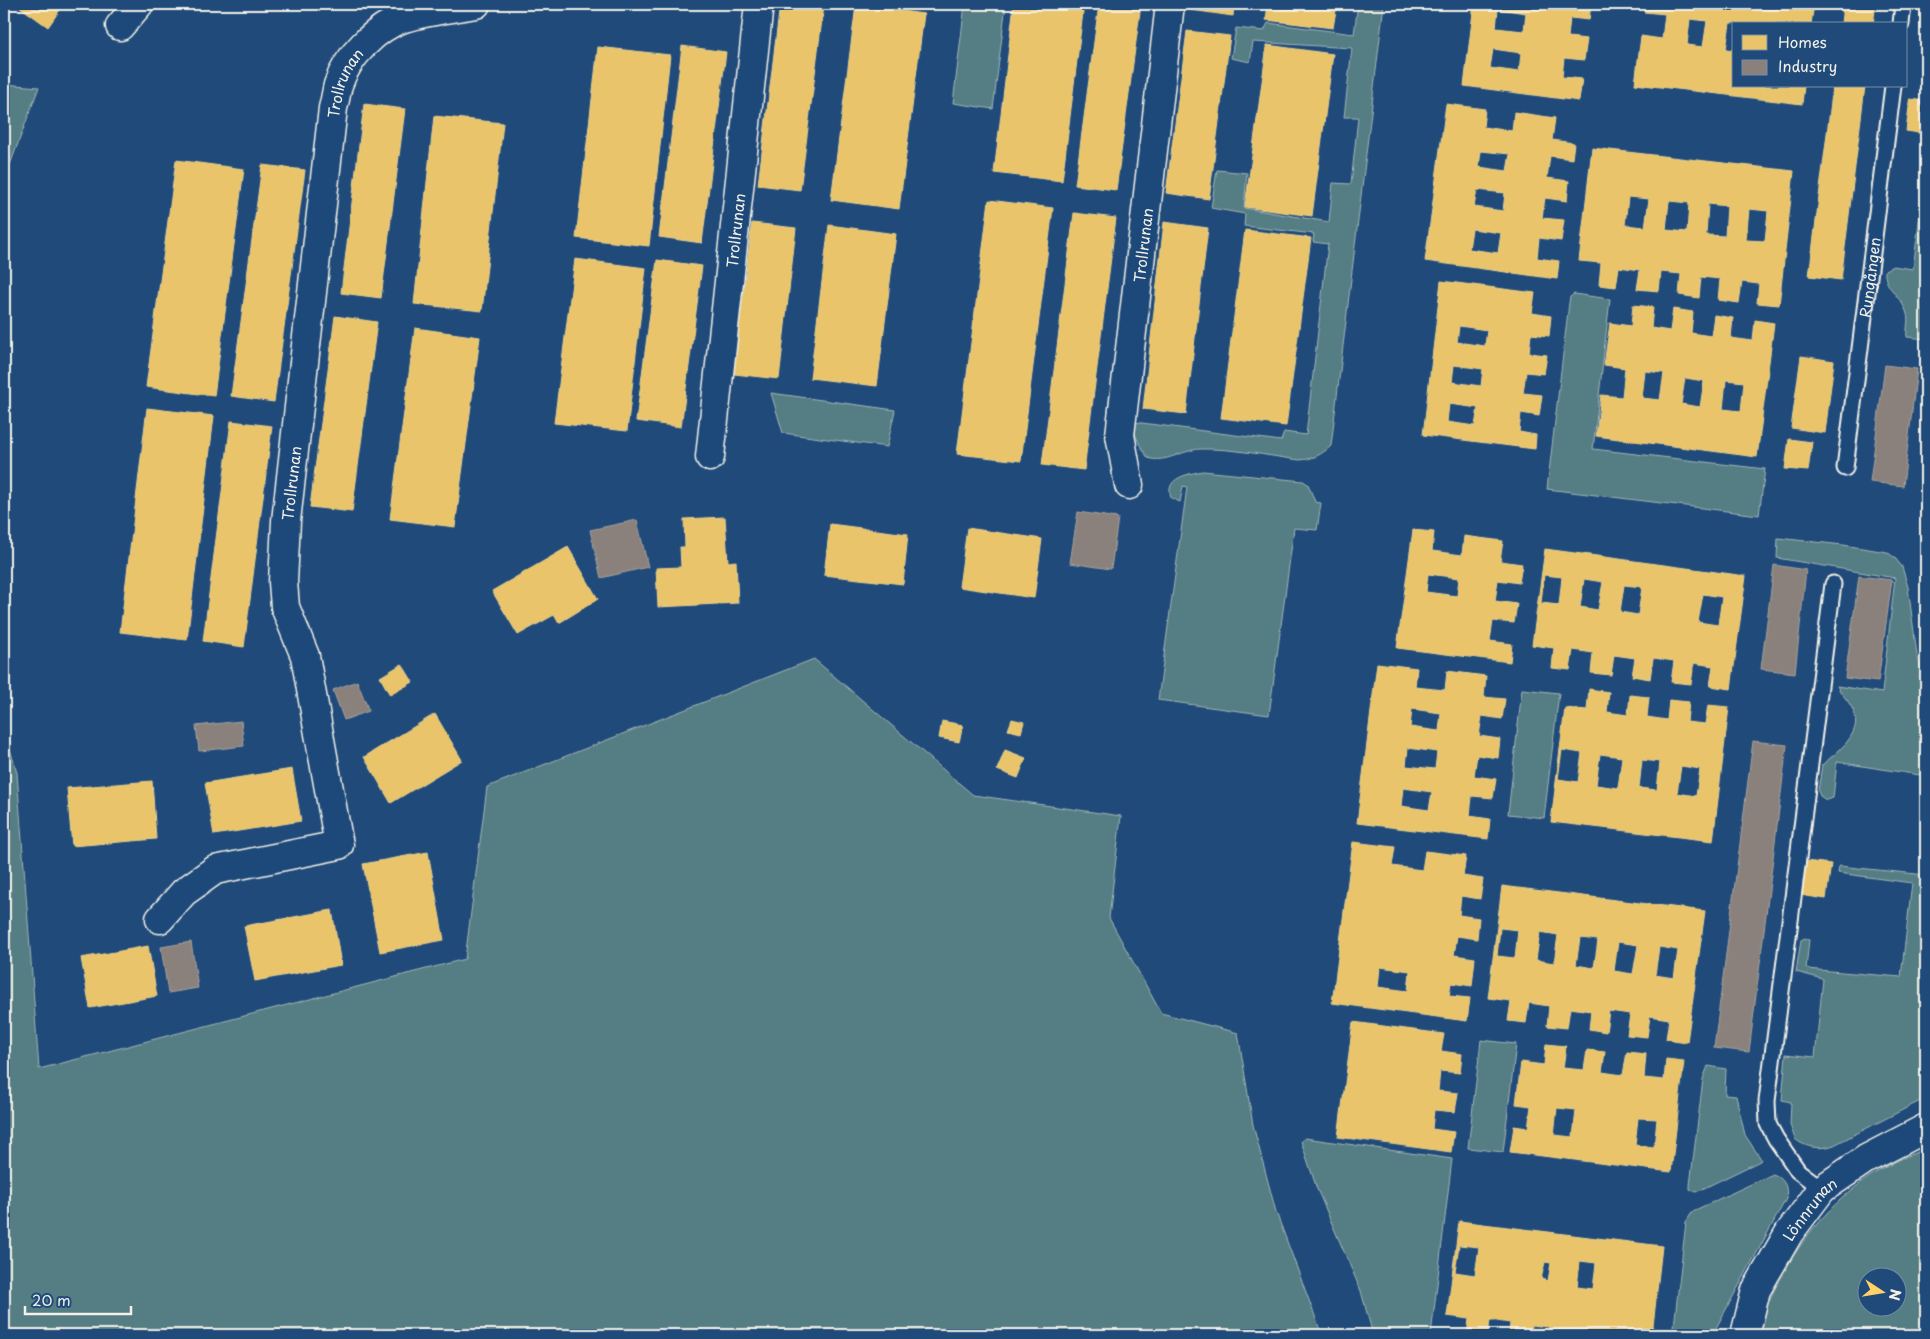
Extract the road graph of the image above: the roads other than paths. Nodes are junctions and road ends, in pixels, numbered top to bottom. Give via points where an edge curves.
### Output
1 (139, 4) edge
2 (476, 4) edge
3 (759, 4) edge
4 (1170, 4) edge
5 (1903, 4) edge
6 (1901, 22) edge
7 (120, 26) dead end
8 (1893, 88) edge
9 (710, 457) dead end
10 (1846, 468) dead end
11 (1129, 485) dead end
12 (1833, 584) dead end
13 (160, 919) dead end
14 (1926, 1128) edge
15 (1822, 1189) junction
16 (1744, 1335) edge

1 - 7 street
2 - 13 street, Trollrunan via 404,18 380,29 348,65 338,84 333,108 286,521 283,582 285,607 305,656 339,845 216,870 184,892
3 - 9 street, Trollrunan
4 - 11 street, Trollrunan via 1120,435
5 - 6 lane
8 - 10 lane, Rungången
12 - 15 lane via 1767,1101 1768,1124 1776,1139 1798,1171
14 - 15 street, Lönnrunan via 1866,1159
15 - 16 street, Lönnrunan via 1789,1233 1756,1290

